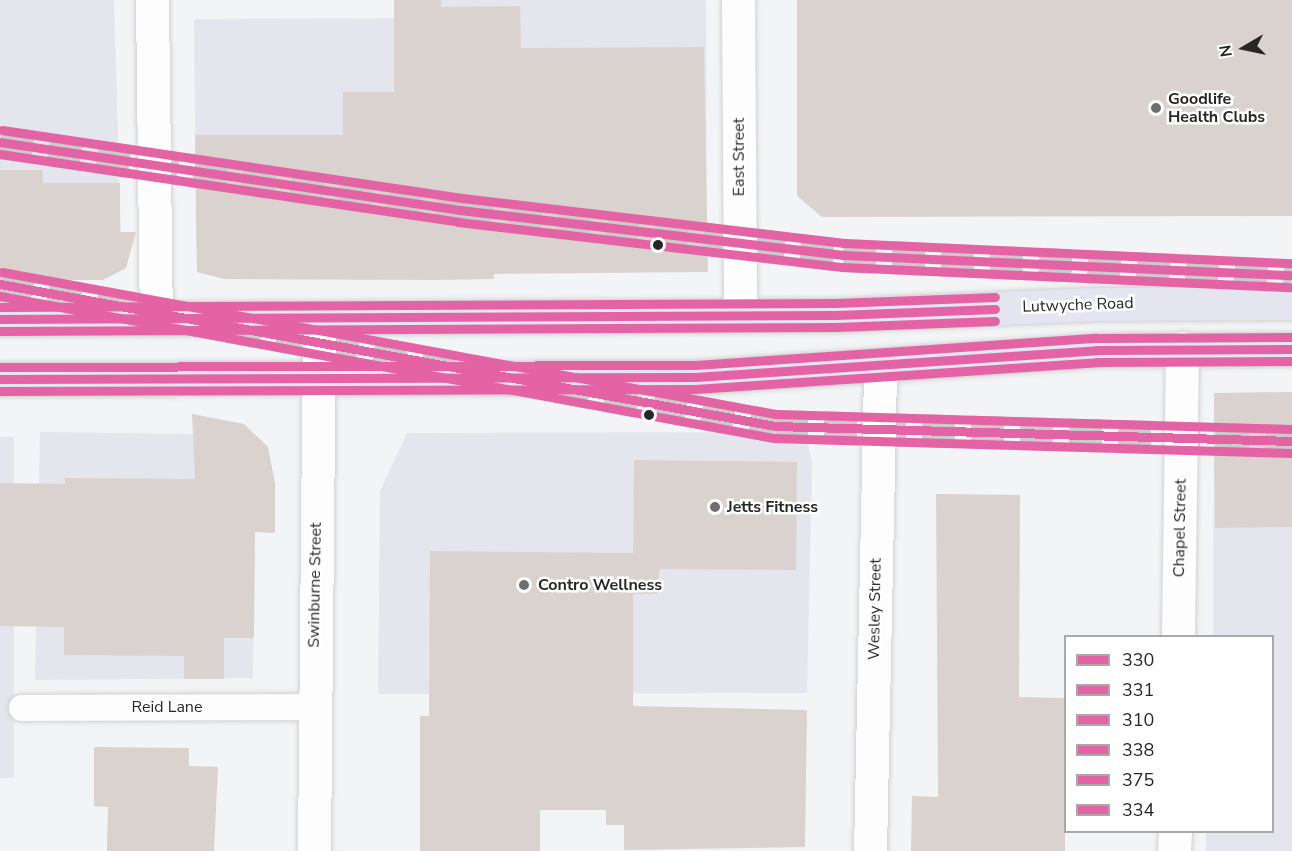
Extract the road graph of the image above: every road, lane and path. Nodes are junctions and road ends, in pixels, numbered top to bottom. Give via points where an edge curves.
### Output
1 (152, 0) edge
2 (738, 0) edge
3 (1292, 303) edge
4 (740, 315) junction
5 (156, 317) junction
6 (319, 318) junction
7 (0, 319) edge
8 (1182, 348) junction
9 (1292, 349) edge
10 (880, 368) junction
11 (318, 378) junction
12 (0, 379) edge
13 (1178, 635) edge
14 (313, 707) junction
15 (22, 708) dead end
16 (1174, 833) edge
17 (315, 851) edge
18 (870, 851) edge
19 (1174, 851) edge

1 - 5 street
2 - 4 street, East Street
3 - 4 highway, Lutwyche Road
4 - 6 highway, Lutwyche Road
5 - 6 highway, Lutwyche Road
5 - 7 highway, Lutwyche Road
6 - 11 street, Swinburne Street
8 - 9 highway
8 - 10 highway
8 - 13 street, Chapel Street
10 - 11 highway via 695,376
10 - 18 street, Wesley Street
11 - 12 highway
11 - 14 street, Swinburne Street
14 - 15 lane, Reid Lane
14 - 17 street, Swinburne Street
16 - 19 street

